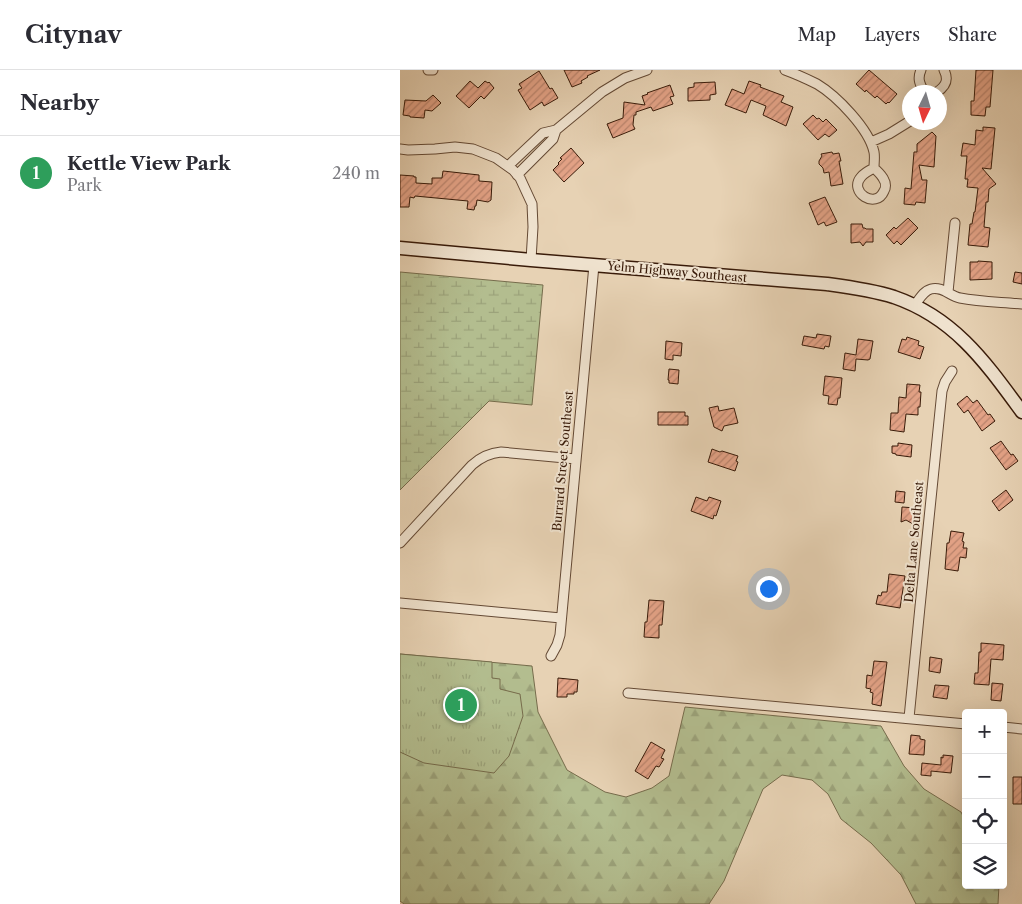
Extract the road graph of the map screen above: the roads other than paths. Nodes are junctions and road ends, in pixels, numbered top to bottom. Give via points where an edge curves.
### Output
1 (428, 70) edge
2 (433, 70) edge
3 (647, 70) edge
4 (786, 70) edge
5 (921, 70) edge
6 (944, 70) edge
7 (623, 74) edge
8 (920, 85) edge
9 (944, 85) edge
10 (902, 126) edge
11 (556, 130) junction
12 (871, 142) junction
13 (400, 149) edge
14 (508, 166) junction
15 (874, 168) dead end
16 (517, 174) junction
17 (955, 223) dead end
18 (400, 248) edge
19 (531, 260) junction
20 (594, 265) junction
21 (948, 292) junction
22 (1022, 304) edge
23 (914, 306) junction
24 (952, 370) dead end
25 (1022, 412) edge
26 (576, 459) junction
27 (400, 543) edge
28 (400, 603) edge
29 (561, 618) junction
30 (551, 656) dead end
31 (628, 693) dead end
32 (909, 718) junction
33 (962, 724) edge
34 (1007, 727) edge
35 (1022, 729) edge

1 - 2 street
3 - 7 street
4 - 12 street via 818,85 835,98 854,117
5 - 8 street via 918,80
6 - 9 street via 947,76
7 - 11 street
10 - 12 street
11 - 14 street via 543,133
11 - 16 street via 553,139
12 - 15 street
13 - 14 street via 473,149
14 - 16 street
16 - 19 street via 532,204
17 - 21 street
18 - 19 main road, Yelm Highway Southeast
19 - 20 main road, Yelm Highway Southeast
20 - 23 main road, Yelm Highway Southeast via 827,284 868,290
20 - 26 street, Burrard Street Southeast
21 - 22 street via 957,298
21 - 23 street via 931,289
23 - 25 main road, Yelm Highway Southeast via 960,336
24 - 32 street, Delta Lane Southeast via 942,392
26 - 27 street via 501,452 481,457
26 - 29 street, Burrard Street Southeast
28 - 29 street
29 - 30 street, Burrard Street Southeast via 560,635
31 - 32 street
32 - 33 street
34 - 35 street

